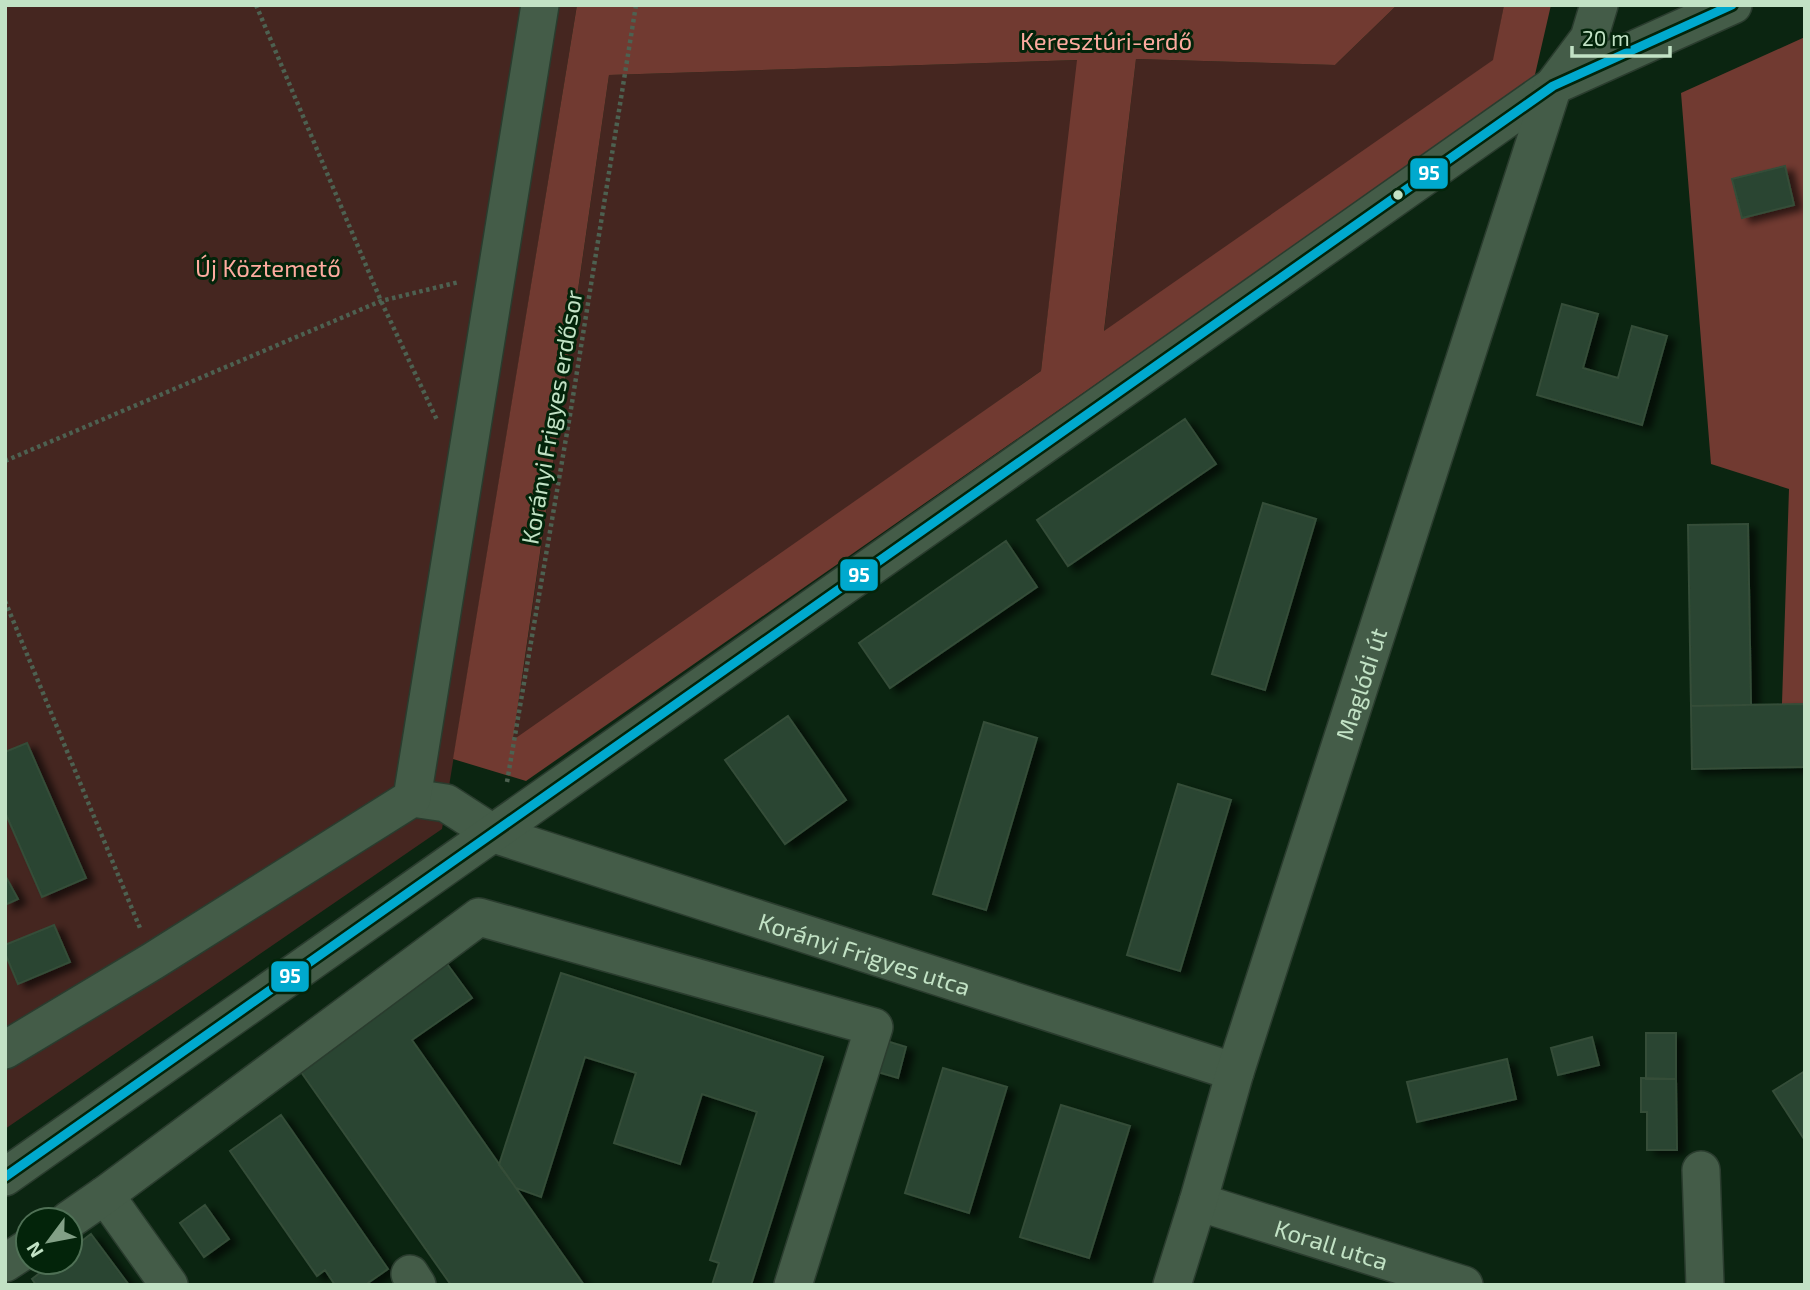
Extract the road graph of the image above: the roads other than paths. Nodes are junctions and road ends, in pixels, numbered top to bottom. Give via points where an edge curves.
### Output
1 (540, 5) edge
2 (1599, 5) edge
3 (1733, 5) edge
4 (1553, 86) junction
5 (412, 798) junction
6 (494, 834) junction
7 (5, 1050) edge
8 (1235, 1072) junction
9 (1702, 1170) dead end
10 (5, 1177) edge
11 (105, 1195) junction
12 (1198, 1202) junction
13 (84, 1210) edge
14 (169, 1285) edge
15 (793, 1285) edge
16 (1172, 1285) edge
17 (1464, 1285) edge
18 (1705, 1285) edge

1 - 5 street
2 - 4 street via 1589,38
3 - 4 street
4 - 6 street
4 - 8 street, Maglódi út
5 - 6 street, Korányi Frigyes utca via 446,803
5 - 7 street
6 - 8 street, Korányi Frigyes utca
6 - 10 street
8 - 12 street, Maglódi út
9 - 18 street
11 - 13 street
11 - 14 street
11 - 15 street via 479,917 874,1027
12 - 16 street, Maglódi út
12 - 17 street, Korall utca

